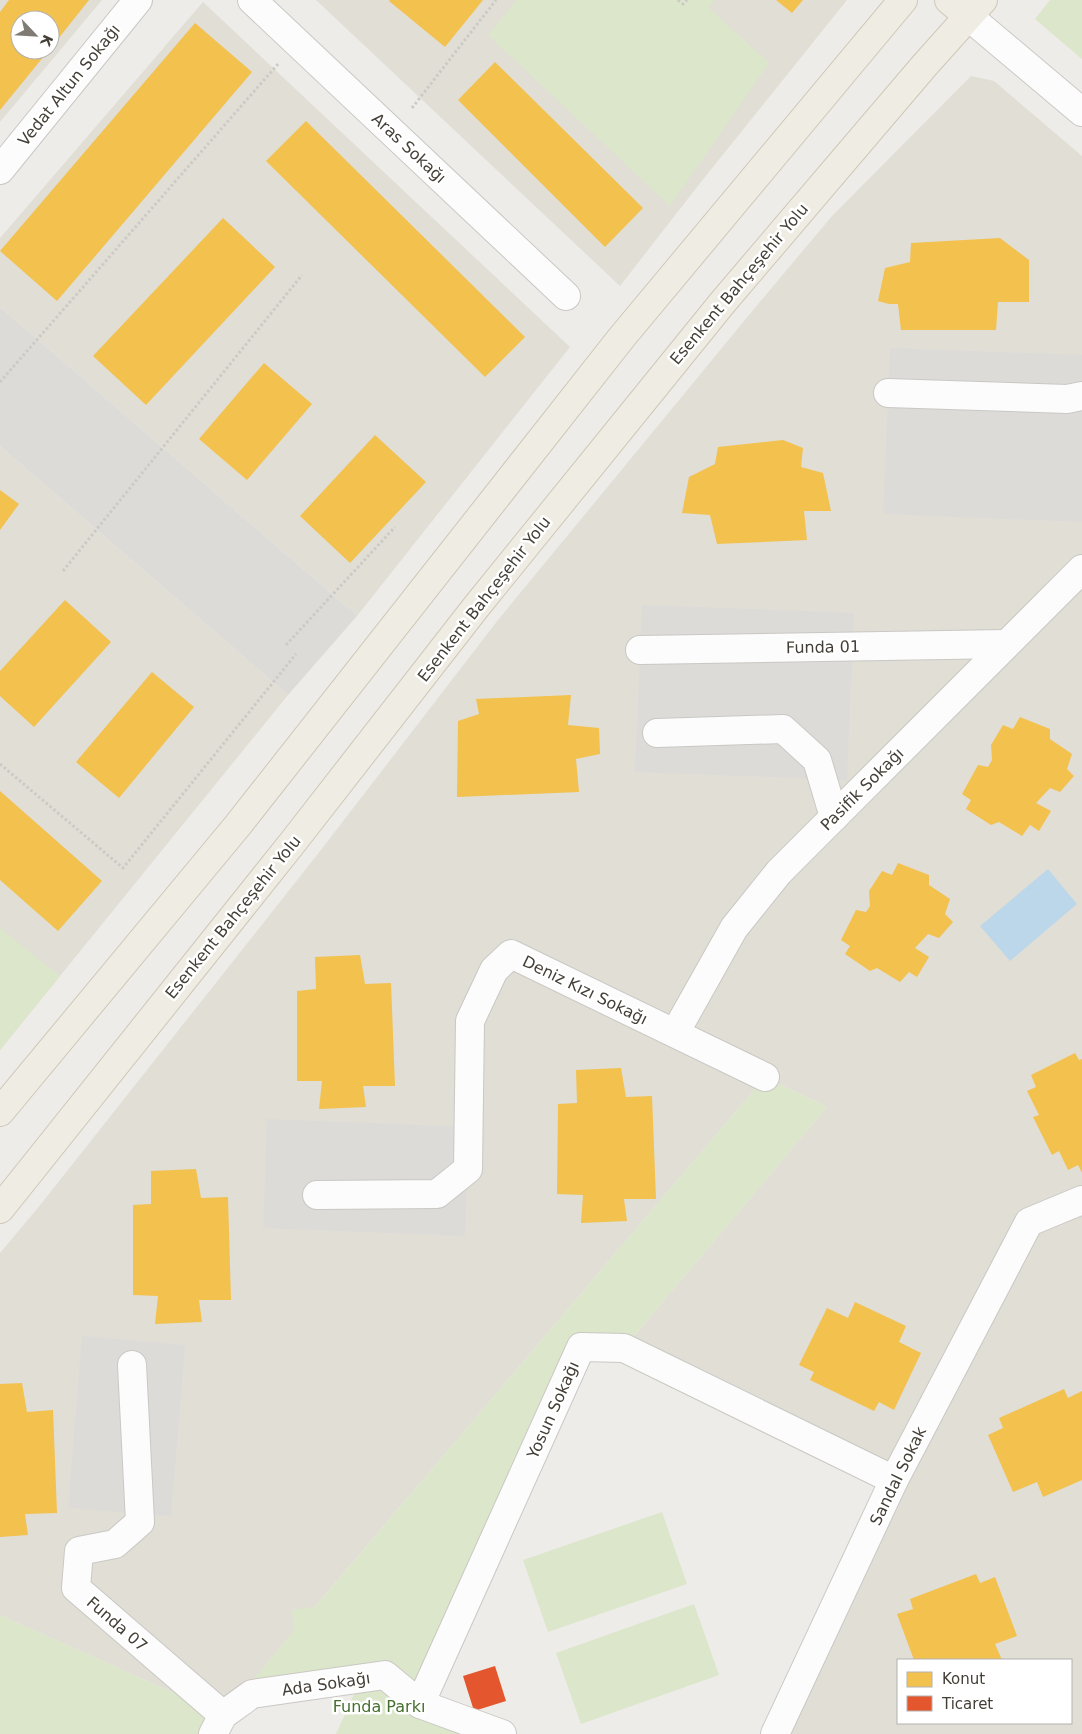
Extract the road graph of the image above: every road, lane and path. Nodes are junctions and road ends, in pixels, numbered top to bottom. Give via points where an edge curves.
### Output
1 (138, 0) edge
2 (252, 0) edge
3 (496, 0) edge
4 (678, 0) edge
5 (687, 0) edge
6 (903, 0) edge
7 (966, 5) edge
8 (297, 43) junction
9 (1082, 112) edge
10 (392, 132) junction
11 (0, 170) edge
12 (302, 275) dead end
13 (566, 296) dead end
14 (0, 382) edge
15 (888, 393) dead end
16 (1082, 396) edge
17 (395, 527) dead end
18 (1082, 568) edge
19 (63, 571) dead end
20 (1006, 644) junction
21 (286, 645) dead end
22 (640, 650) dead end
23 (296, 654) dead end
24 (657, 733) dead end
25 (0, 764) edge
26 (834, 817) junction
27 (675, 1034) junction
28 (765, 1077) dead end
29 (0, 1112) edge
30 (317, 1195) dead end
31 (1082, 1200) edge
32 (0, 1209) edge
33 (132, 1364) dead end
34 (894, 1480) junction
35 (420, 1704) junction
36 (218, 1724) edge
37 (502, 1734) edge
38 (775, 1734) edge

1 - 11 street, Vedat Altun Sokağı
2 - 8 street, Aras Sokağı
3 - 10 path
4 - 5 path via 684,4
6 - 29 main road via 622,337 238,825
7 - 9 street
7 - 32 main road, Esenkent Bahçeşehir Yolu via 476,608
8 - 10 street, Aras Sokağı
8 - 14 path
10 - 13 street, Aras Sokağı
12 - 19 path
15 - 16 street via 1067,399
17 - 21 path
18 - 20 street, Pasifik Sokağı
20 - 22 street, Funda 01
20 - 26 street, Pasifik Sokağı
23 - 25 path via 123,868
24 - 26 street via 784,729 817,760
26 - 27 street, Pasifik Sokağı via 779,872 734,928
27 - 28 street, Deniz Kızı Sokağı
27 - 30 street, Deniz Kızı Sokağı via 511,954 494,970 470,1021 468,1169 437,1194
31 - 34 street, Sandal Sokak via 1029,1222
33 - 36 street, Funda 07 via 140,1522 115,1544 79,1552 76,1588
34 - 35 street, Yosun Sokağı via 624,1348 581,1347
34 - 38 street, Sandal Sokak
35 - 36 street, Ada Sokağı via 385,1675 252,1694
35 - 37 street, Ada Sokağı

